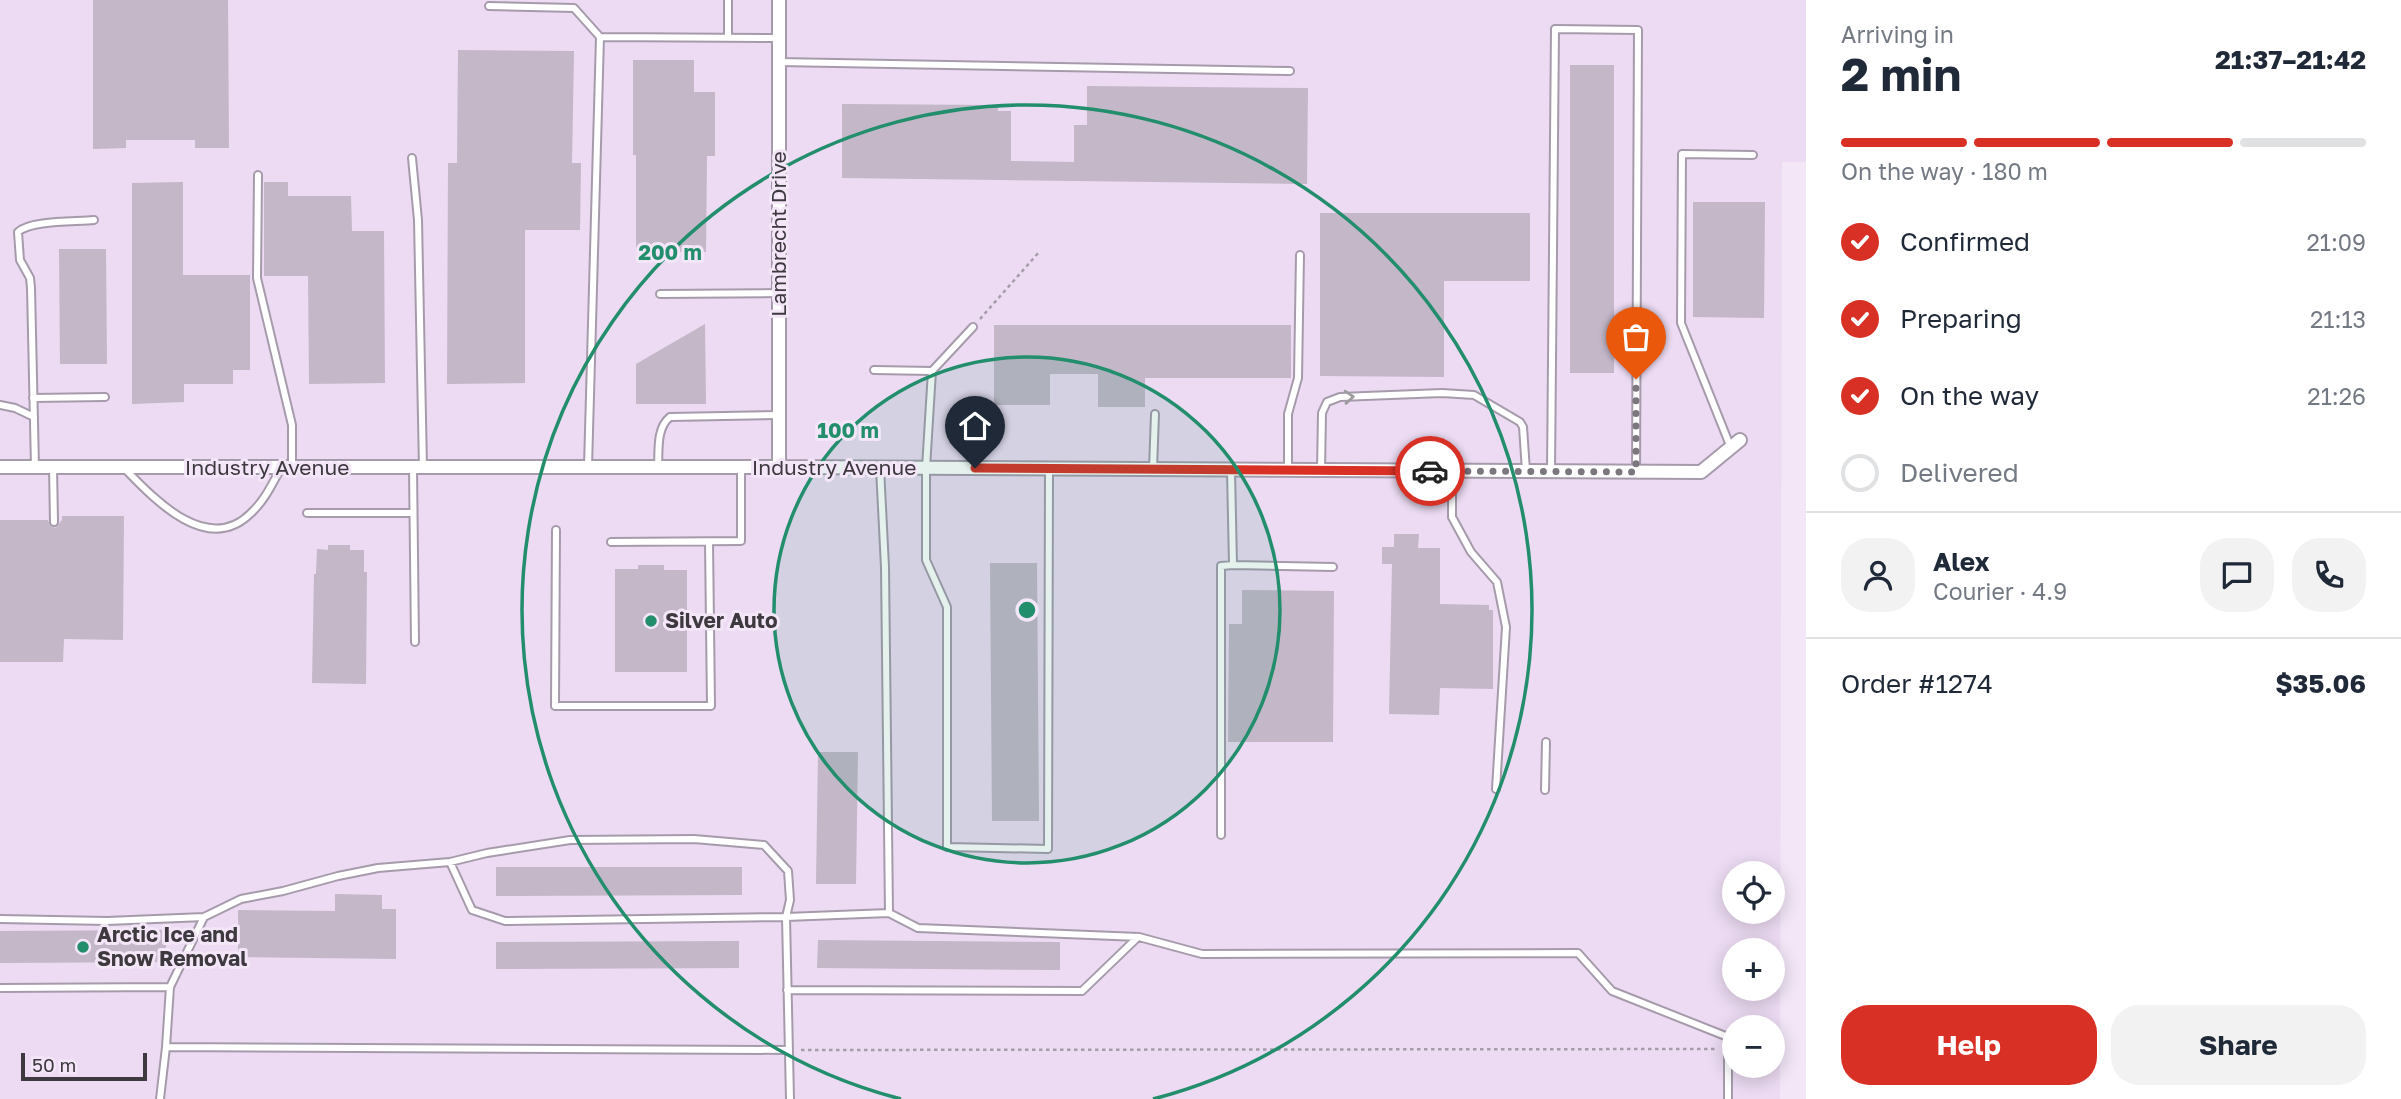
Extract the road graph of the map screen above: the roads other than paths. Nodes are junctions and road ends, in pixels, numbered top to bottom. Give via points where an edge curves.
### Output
1 (574, 0) edge
2 (728, 0) edge
3 (779, 0) edge
4 (489, 6) dead end
5 (574, 8) junction
6 (600, 37) junction
7 (728, 37) junction
8 (779, 38) junction
9 (779, 62) junction
10 (1290, 71) dead end
11 (1753, 155) dead end
12 (412, 158) dead end
13 (258, 175) dead end
14 (94, 220) dead end
15 (1300, 256) dead end
16 (779, 293) junction
17 (660, 294) dead end
18 (973, 327) road end
19 (874, 370) dead end
20 (932, 371) junction
21 (105, 397) dead end
22 (33, 398) junction
23 (0, 405) edge
24 (1155, 414) dead end
25 (779, 415) junction
26 (34, 417) junction
27 (1736, 444) joint
28 (0, 467) edge
29 (35, 467) junction
30 (53, 467) junction
31 (124, 467) junction
32 (287, 467) junction
33 (588, 467) junction
34 (658, 467) junction
35 (741, 467) junction
36 (779, 467) junction
37 (418, 468) junction
38 (880, 468) junction
39 (926, 468) junction
40 (1049, 469) junction
41 (1153, 469) junction
42 (1231, 470) junction
43 (1288, 470) junction
44 (1321, 470) junction
45 (1452, 471) junction
46 (1526, 471) junction
47 (1551, 471) junction
48 (1636, 472) junction
49 (307, 513) dead end
50 (413, 513) junction
51 (54, 522) dead end
52 (556, 530) dead end
53 (611, 542) dead end
54 (709, 542) junction
55 (1233, 565) junction
56 (1333, 567) dead end
57 (415, 642) dead end
58 (1546, 742) dead end
59 (1496, 789) dead end
60 (1545, 790) dead end
61 (1221, 835) dead end
62 (450, 862) junction
63 (889, 913) junction
64 (204, 917) junction
65 (786, 917) junction
66 (0, 919) edge
67 (1139, 937) junction
68 (170, 987) junction
69 (0, 988) edge
70 (788, 990) junction
71 (166, 1048) junction
72 (789, 1050) junction
73 (160, 1099) edge
74 (790, 1099) edge
75 (1728, 1099) edge

1 - 5 lane
2 - 7 lane
3 - 8 street, Lambrecht Drive
4 - 5 lane
5 - 6 lane
6 - 7 lane
6 - 33 lane
7 - 8 lane
8 - 9 street, Lambrecht Drive
9 - 10 lane
9 - 16 street, Lambrecht Drive
11 - 27 lane via 1682,155 1681,323
12 - 37 lane via 418,220
13 - 32 lane via 257,278 292,425
14 - 22 lane via 23,227 18,232 20,260 31,288
15 - 43 lane via 1298,378 1288,414
16 - 17 lane
16 - 25 street, Lambrecht Drive
18 - 20 lane
19 - 20 lane
20 - 39 lane
21 - 22 lane
22 - 26 lane
23 - 26 lane
24 - 41 lane
25 - 34 lane via 670,416 663,422 659,439
25 - 36 street, Lambrecht Drive
26 - 29 lane
27 - 48 street, Industry Avenue via 1701,472
28 - 29 street, Industry Avenue
29 - 30 street, Industry Avenue
30 - 31 street, Industry Avenue
30 - 51 lane
31 - 32 street, Industry Avenue
31 - 32 lane via 177,514 215,530 234,526 250,515
32 - 37 street, Industry Avenue
33 - 34 street, Industry Avenue
33 - 37 street, Industry Avenue
34 - 35 street, Industry Avenue
35 - 36 street, Industry Avenue
35 - 54 lane via 741,541
36 - 38 street, Industry Avenue
37 - 50 lane
38 - 39 street, Industry Avenue
38 - 63 lane
39 - 40 street, Industry Avenue
39 - 40 lane via 926,560 947,607 947,847 1048,849
40 - 41 street, Industry Avenue
41 - 42 street, Industry Avenue
42 - 43 street, Industry Avenue
42 - 55 lane
43 - 44 street, Industry Avenue
44 - 45 street, Industry Avenue
44 -> 46 lane via 1322,413 1327,402 1340,397 1442,394 1474,396 1520,422
45 - 46 street, Industry Avenue
45 - 59 lane via 1452,517 1471,552 1497,582 1506,628
46 - 47 street, Industry Avenue
47 - 48 street, Industry Avenue
47 - 48 lane via 1555,29 1638,30
49 - 50 lane
50 - 57 lane
52 - 54 lane via 555,706 711,706
53 - 54 lane
55 - 56 lane
55 - 61 lane via 1221,566
58 - 60 lane
62 - 64 lane via 338,876 241,899
62 - 65 lane via 472,910 505,921
62 - 65 lane via 570,840 694,839 764,845 788,871
63 - 65 lane
63 - 67 lane via 918,928
64 - 66 lane
64 - 68 lane
65 - 70 lane
67 - 70 lane via 1082,991
67 - 75 lane via 1202,954 1578,953 1612,991 1728,1037
68 - 69 lane
68 - 71 lane
70 - 72 lane
71 - 72 lane
71 - 73 lane
72 - 74 lane

